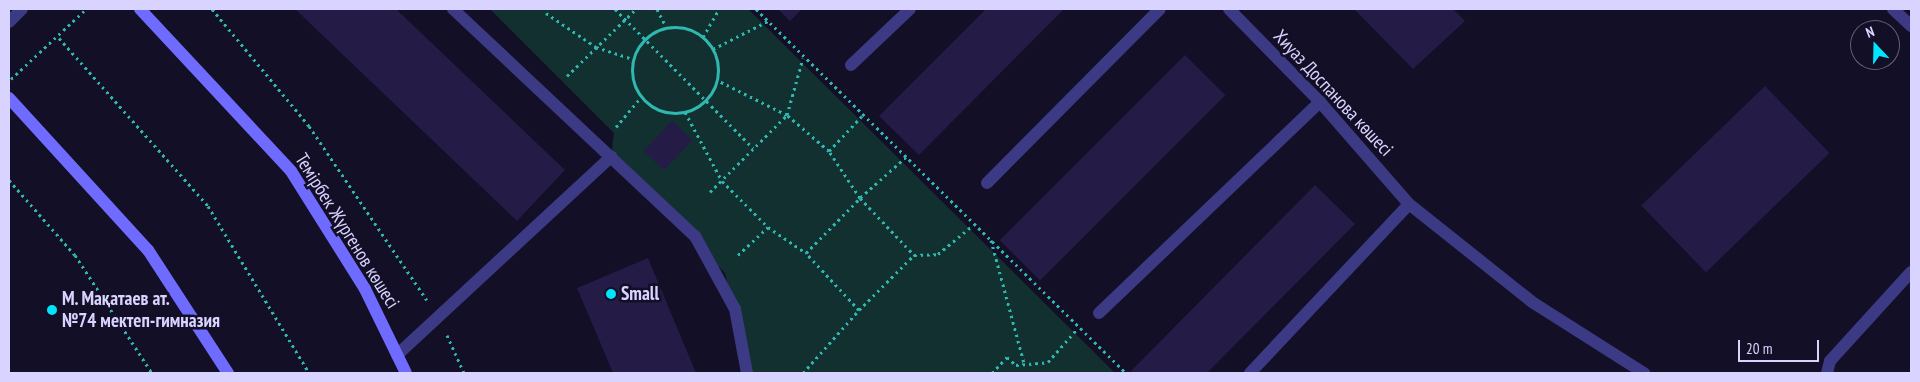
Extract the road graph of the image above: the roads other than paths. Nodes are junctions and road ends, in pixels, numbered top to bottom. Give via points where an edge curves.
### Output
1 (22, 9) edge
2 (140, 9) edge
3 (453, 9) edge
4 (910, 9) edge
5 (1160, 9) edge
6 (1229, 9) edge
7 (1893, 9) edge
8 (9, 22) edge
9 (1911, 26) edge
10 (851, 65) dead end
11 (9, 98) edge
12 (1320, 102) junction
13 (611, 157) junction
14 (987, 183) dead end
15 (1409, 204) junction
16 (1911, 272) edge
17 (1099, 313) dead end
18 (397, 355) junction
19 (228, 373) edge
20 (406, 373) edge
21 (747, 373) edge
22 (1250, 373) edge
23 (1644, 373) edge
24 (1827, 373) edge

1 - 8 street
2 - 18 street, Темірбек Жүргенов көшесі via 291,171 365,289
3 - 13 street
4 - 10 street
5 - 14 street
6 - 12 street, Хиуаз Доспанова көшесі
7 - 9 street
11 - 19 street via 148,250
12 - 15 street, Хиуаз Доспанова көшесі
12 - 17 street
13 - 18 street
13 - 21 street via 695,236 735,309
15 - 22 street
15 - 23 street, Хиуаз Доспанова көшесі via 1532,302
16 - 24 street via 1830,361
18 - 20 street, Темірбек Жүргенов көшесі

